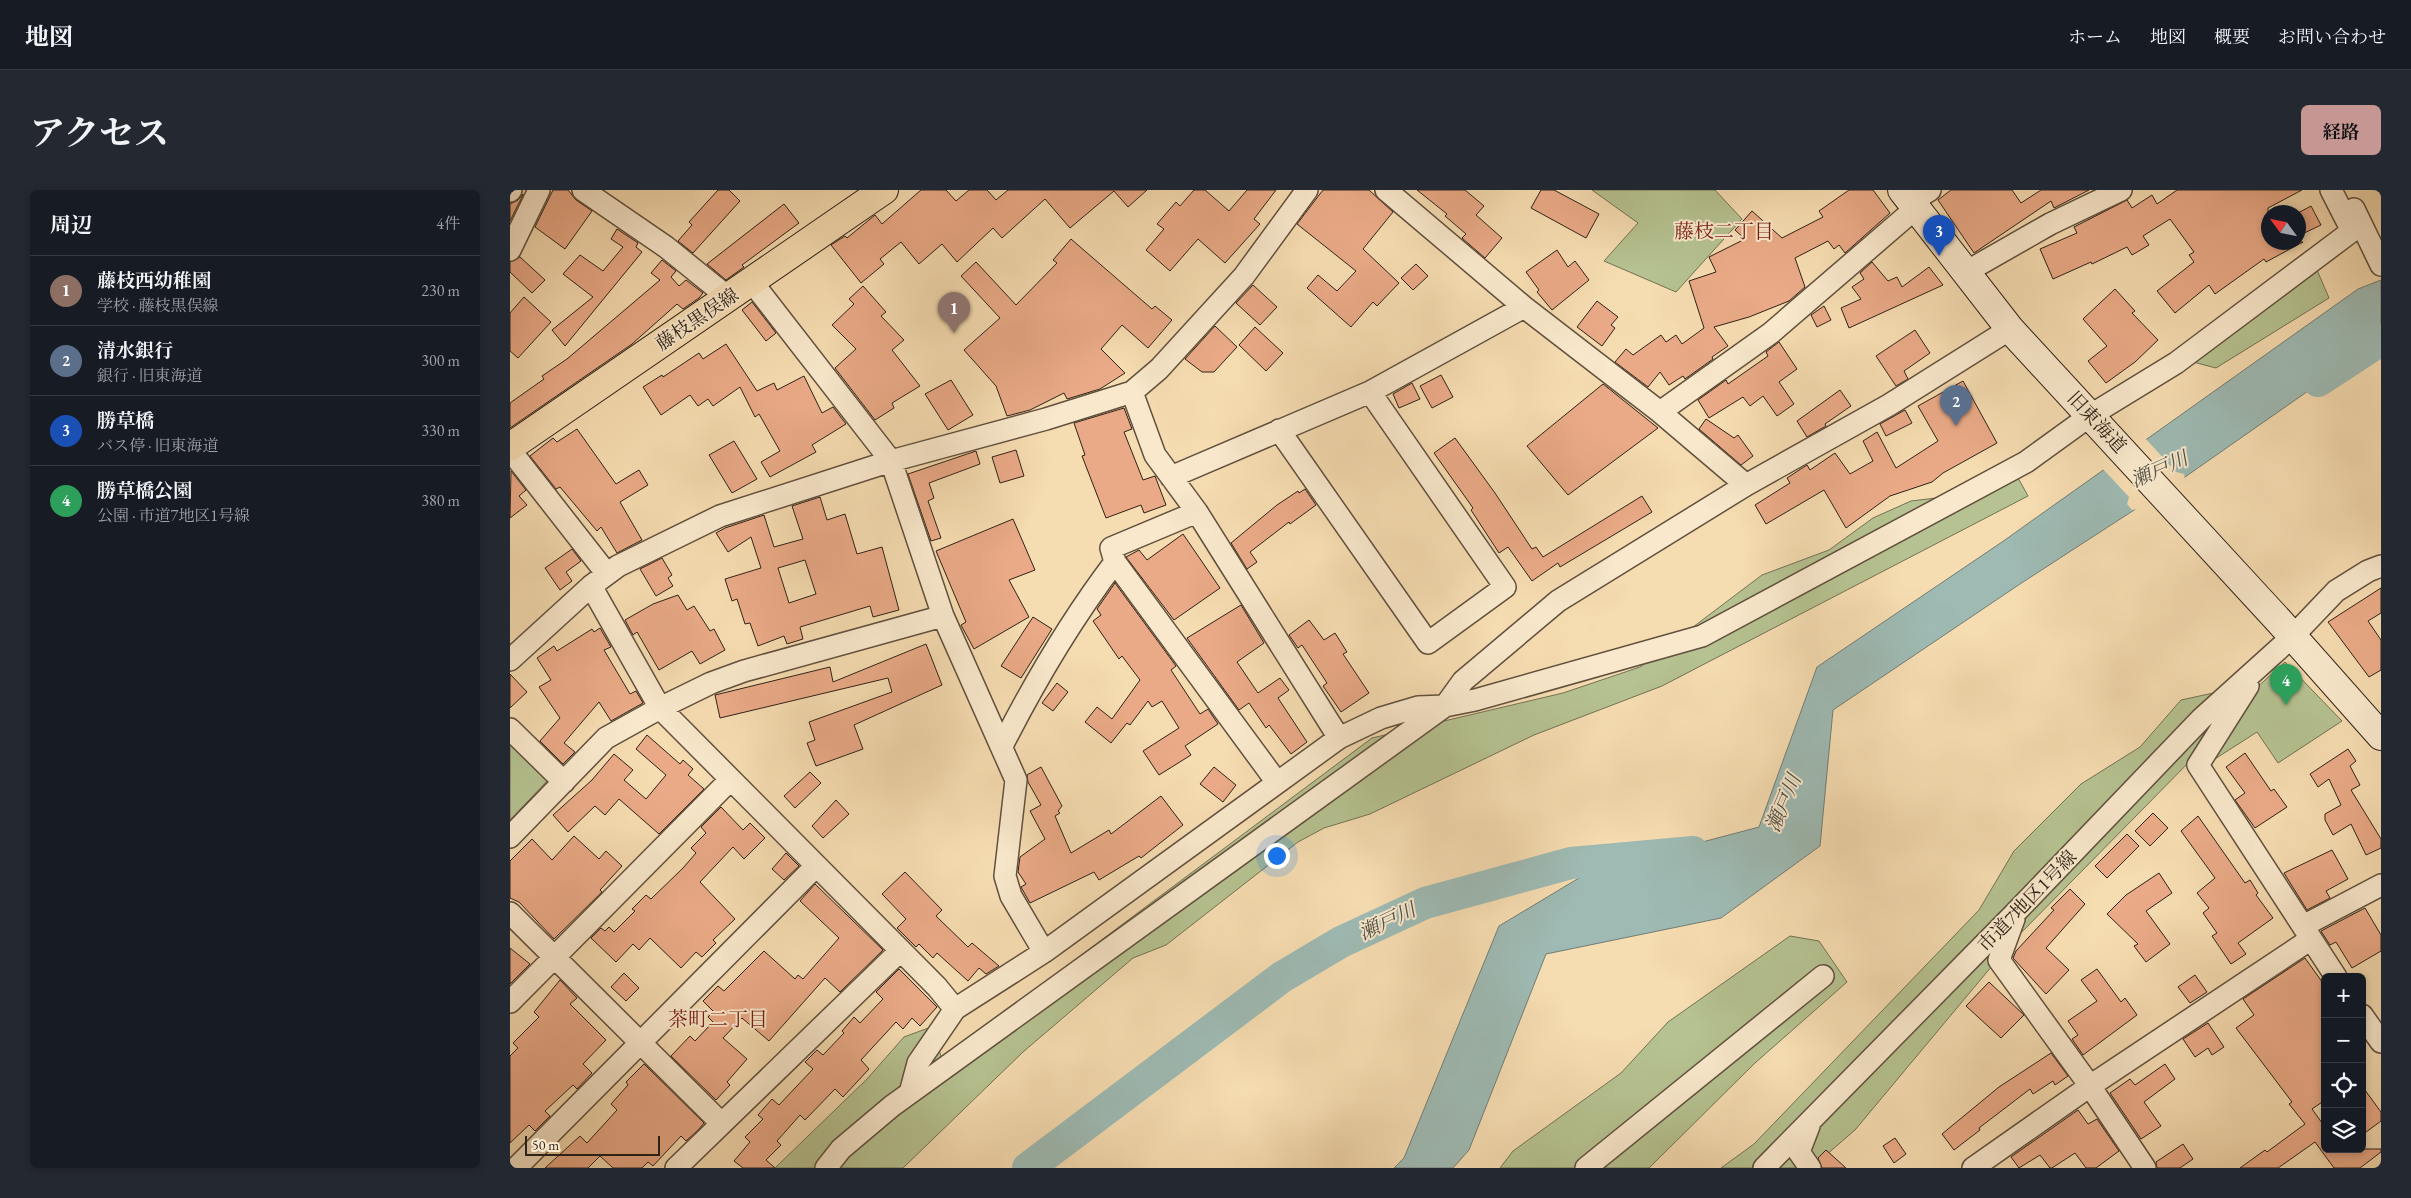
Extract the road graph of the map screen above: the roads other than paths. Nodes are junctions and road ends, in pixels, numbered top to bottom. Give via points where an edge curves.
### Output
1 (539, 190) edge
2 (583, 190) edge
3 (884, 190) edge
4 (1307, 190) edge
5 (1386, 190) edge
6 (2121, 190) edge
7 (2331, 190) edge
8 (2344, 190) edge
9 (1915, 198) edge
10 (510, 250) edge
11 (2381, 265) edge
12 (1966, 272) junction
13 (752, 282) junction
14 (729, 298) junction
15 (1524, 307) junction
16 (2010, 329) junction
17 (1132, 392) junction
18 (1370, 392) junction
19 (1660, 412) junction
20 (2098, 423) junction
21 (1279, 430) junction
22 (510, 449) edge
23 (891, 461) junction
24 (1171, 476) junction
25 (1746, 485) junction
26 (1197, 512) junction
27 (1115, 562) junction
28 (2381, 566) edge
29 (599, 580) junction
30 (943, 616) junction
31 (2286, 628) junction
32 (510, 660) edge
33 (2262, 665) junction
34 (1445, 706) junction
35 (660, 708) junction
36 (510, 730) edge
37 (2381, 736) edge
38 (1339, 738) junction
39 (1002, 746) junction
40 (730, 780) junction
41 (1276, 781) junction
42 (564, 782) junction
43 (510, 836) edge
44 (816, 866) junction
45 (2381, 885) edge
46 (2016, 912) junction
47 (510, 913) edge
48 (2307, 933) junction
49 (900, 951) junction
50 (1044, 952) junction
51 (555, 957) junction
52 (2333, 973) edge
53 (1823, 976) dead end
54 (510, 1002) edge
55 (955, 1008) junction
56 (2364, 1018) edge
57 (2381, 1042) edge
58 (641, 1044) junction
59 (2090, 1086) junction
60 (910, 1093) junction
61 (1812, 1117) junction
62 (720, 1122) junction
63 (516, 1168) edge
64 (676, 1168) edge
65 (826, 1168) edge
66 (1586, 1168) edge
67 (1764, 1168) edge
68 (1810, 1168) edge
69 (1973, 1168) edge
70 (2145, 1168) edge

1 - 10 street
2 - 14 street via 666,247
3 - 13 main road, 藤枝黒俣線
4 - 17 street via 1244,276 1159,369
5 - 15 street
6 - 12 street via 2050,224
7 - 20 street via 2352,232
8 - 11 street
9 - 12 street, 旧東海道
9 - 19 street via 1771,333
12 - 16 street, 旧東海道
13 - 14 main road, 藤枝黒俣線
13 - 23 street
14 - 22 main road, 藤枝黒俣線
15 - 18 street
15 - 19 street
16 - 20 street, 旧東海道
16 - 25 street via 1889,405
17 - 23 street
17 - 24 street via 1155,455
18 - 21 street
18 - 21 street via 1505,587 1428,643
19 - 25 street
20 - 31 street, 旧東海道
20 - 34 street via 1702,636
21 - 24 street
22 - 29 street
23 - 29 street via 720,516 634,558
23 - 30 street
24 - 26 street
25 - 34 street via 1558,601 1463,681
26 - 27 street via 1111,548
26 - 38 street
27 - 39 street via 1083,604 1034,684
27 - 41 street
28 - 31 street, 市道7地区1号線 via 2336,591
29 - 32 street
29 - 35 street
30 - 35 street via 744,671
30 - 39 street
31 - 33 street, 市道7地区1号線
31 - 37 street, 旧東海道
33 - 46 street, 市道7地区1号線 via 2201,719
33 - 48 street via 2198,765
34 - 38 street via 1418,707 1364,725
34 - 60 street
35 - 40 street
35 - 42 street via 606,738
36 - 42 street
38 - 41 street
39 - 50 street via 1016,780 1005,876 1011,896
40 - 44 street
40 - 51 street
41 - 50 street
42 - 43 street
44 - 49 street
44 - 58 street
45 - 48 street
46 - 59 street via 1999,960
46 - 61 street, 市道7地区1号線
47 - 51 street
48 - 52 street
48 - 59 street
49 - 55 street
49 - 62 street
50 - 55 street
51 - 54 street
51 - 58 street
53 - 66 street
55 - 60 street via 918,1063
56 - 57 street
58 - 62 street
58 - 63 street
59 - 69 street
59 - 70 street
60 - 65 street via 865,1127
61 - 67 street, 市道7地区1号線
61 - 68 street via 1799,1152
62 - 64 street

